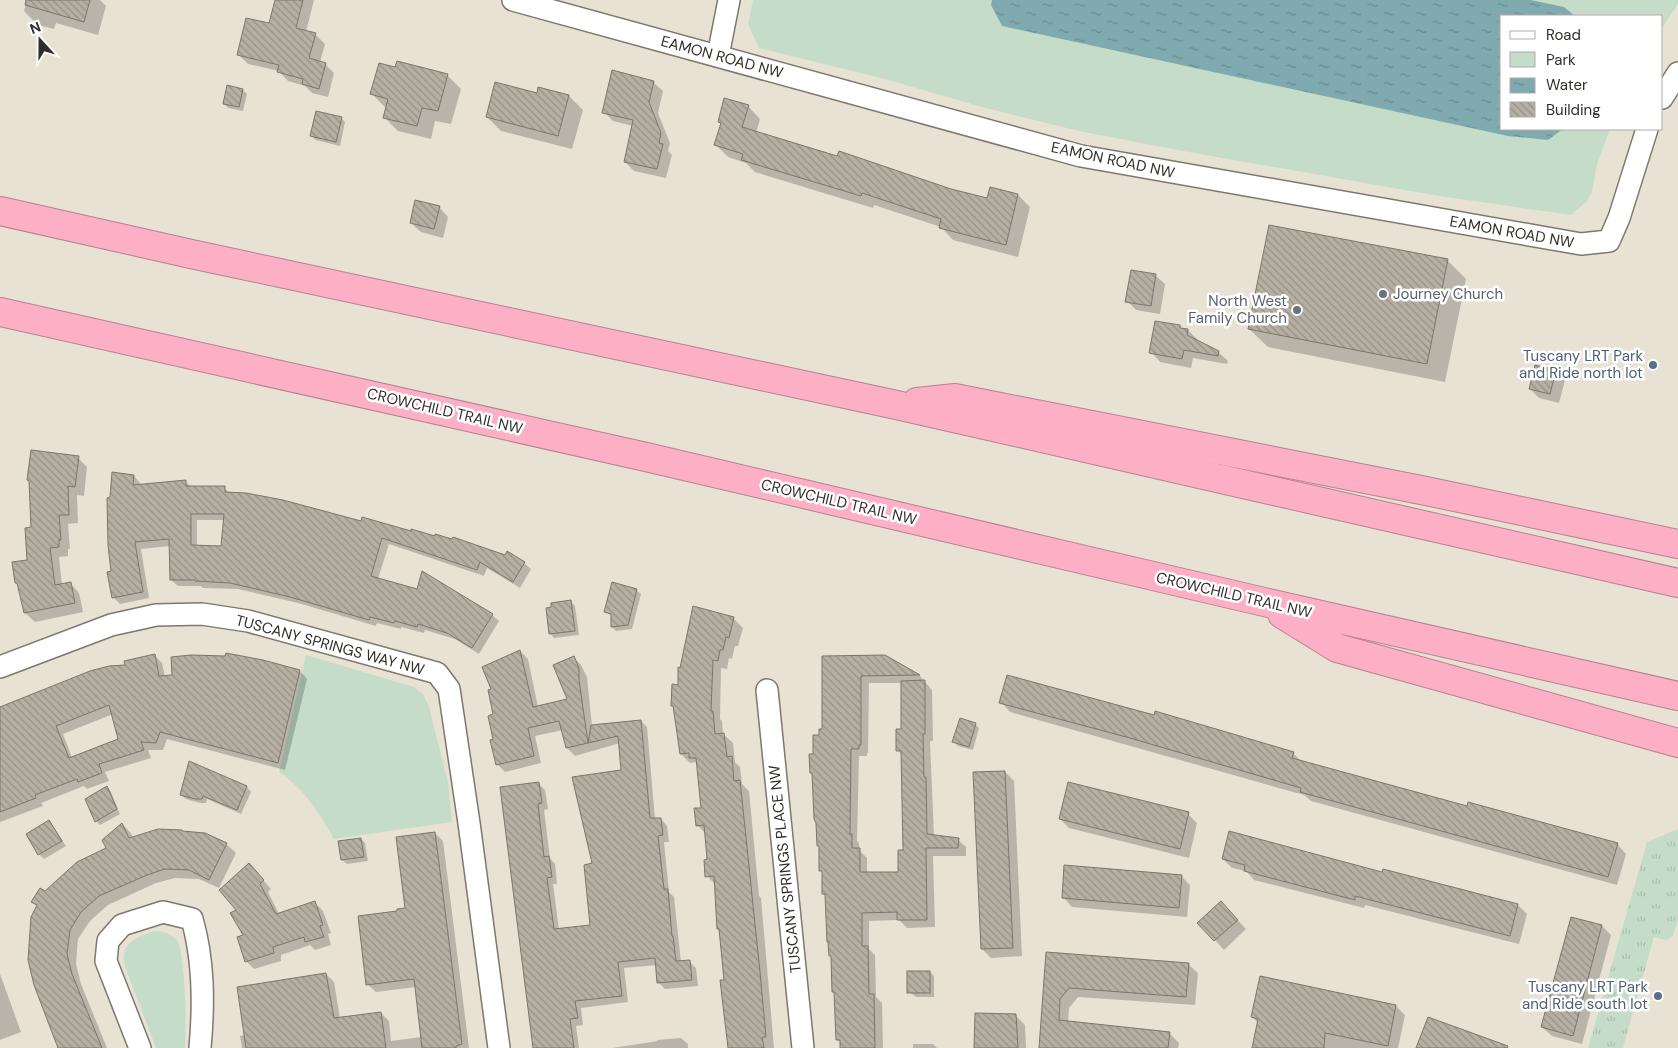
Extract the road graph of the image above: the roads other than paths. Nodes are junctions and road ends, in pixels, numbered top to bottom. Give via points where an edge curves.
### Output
1 (513, 0) edge
2 (729, 0) edge
3 (718, 56) junction
4 (1678, 73) edge
5 (1663, 96) edge
6 (1647, 130) edge
7 (0, 211) edge
8 (0, 312) edge
9 (892, 404) junction
10 (1678, 544) edge
11 (1678, 583) edge
12 (1264, 602) junction
13 (2, 662) edge
14 (767, 690) dead end
15 (1678, 696) edge
16 (1678, 743) edge
17 (140, 1048) edge
18 (200, 1048) edge
19 (499, 1048) edge
20 (803, 1048) edge

1 - 3 street, EAMON ROAD NW
2 - 3 street
3 - 6 street, EAMON ROAD NW via 1082,156 1580,244 1609,240
4 - 5 street
7 - 9 highway
8 - 12 highway, CROWCHILD TRAIL NW via 637,454
9 - 10 highway via 955,398
9 - 11 highway
12 - 15 highway, CROWCHILD TRAIL NW
12 - 16 highway via 1337,648
13 - 19 street, TUSCANY SPRINGS WAY NW via 133,619 202,614 248,621 436,673 449,689
14 - 20 street, TUSCANY SPRINGS PLACE NW
17 - 18 street via 106,962 108,941 122,925 164,912 192,919 199,943 203,1010

